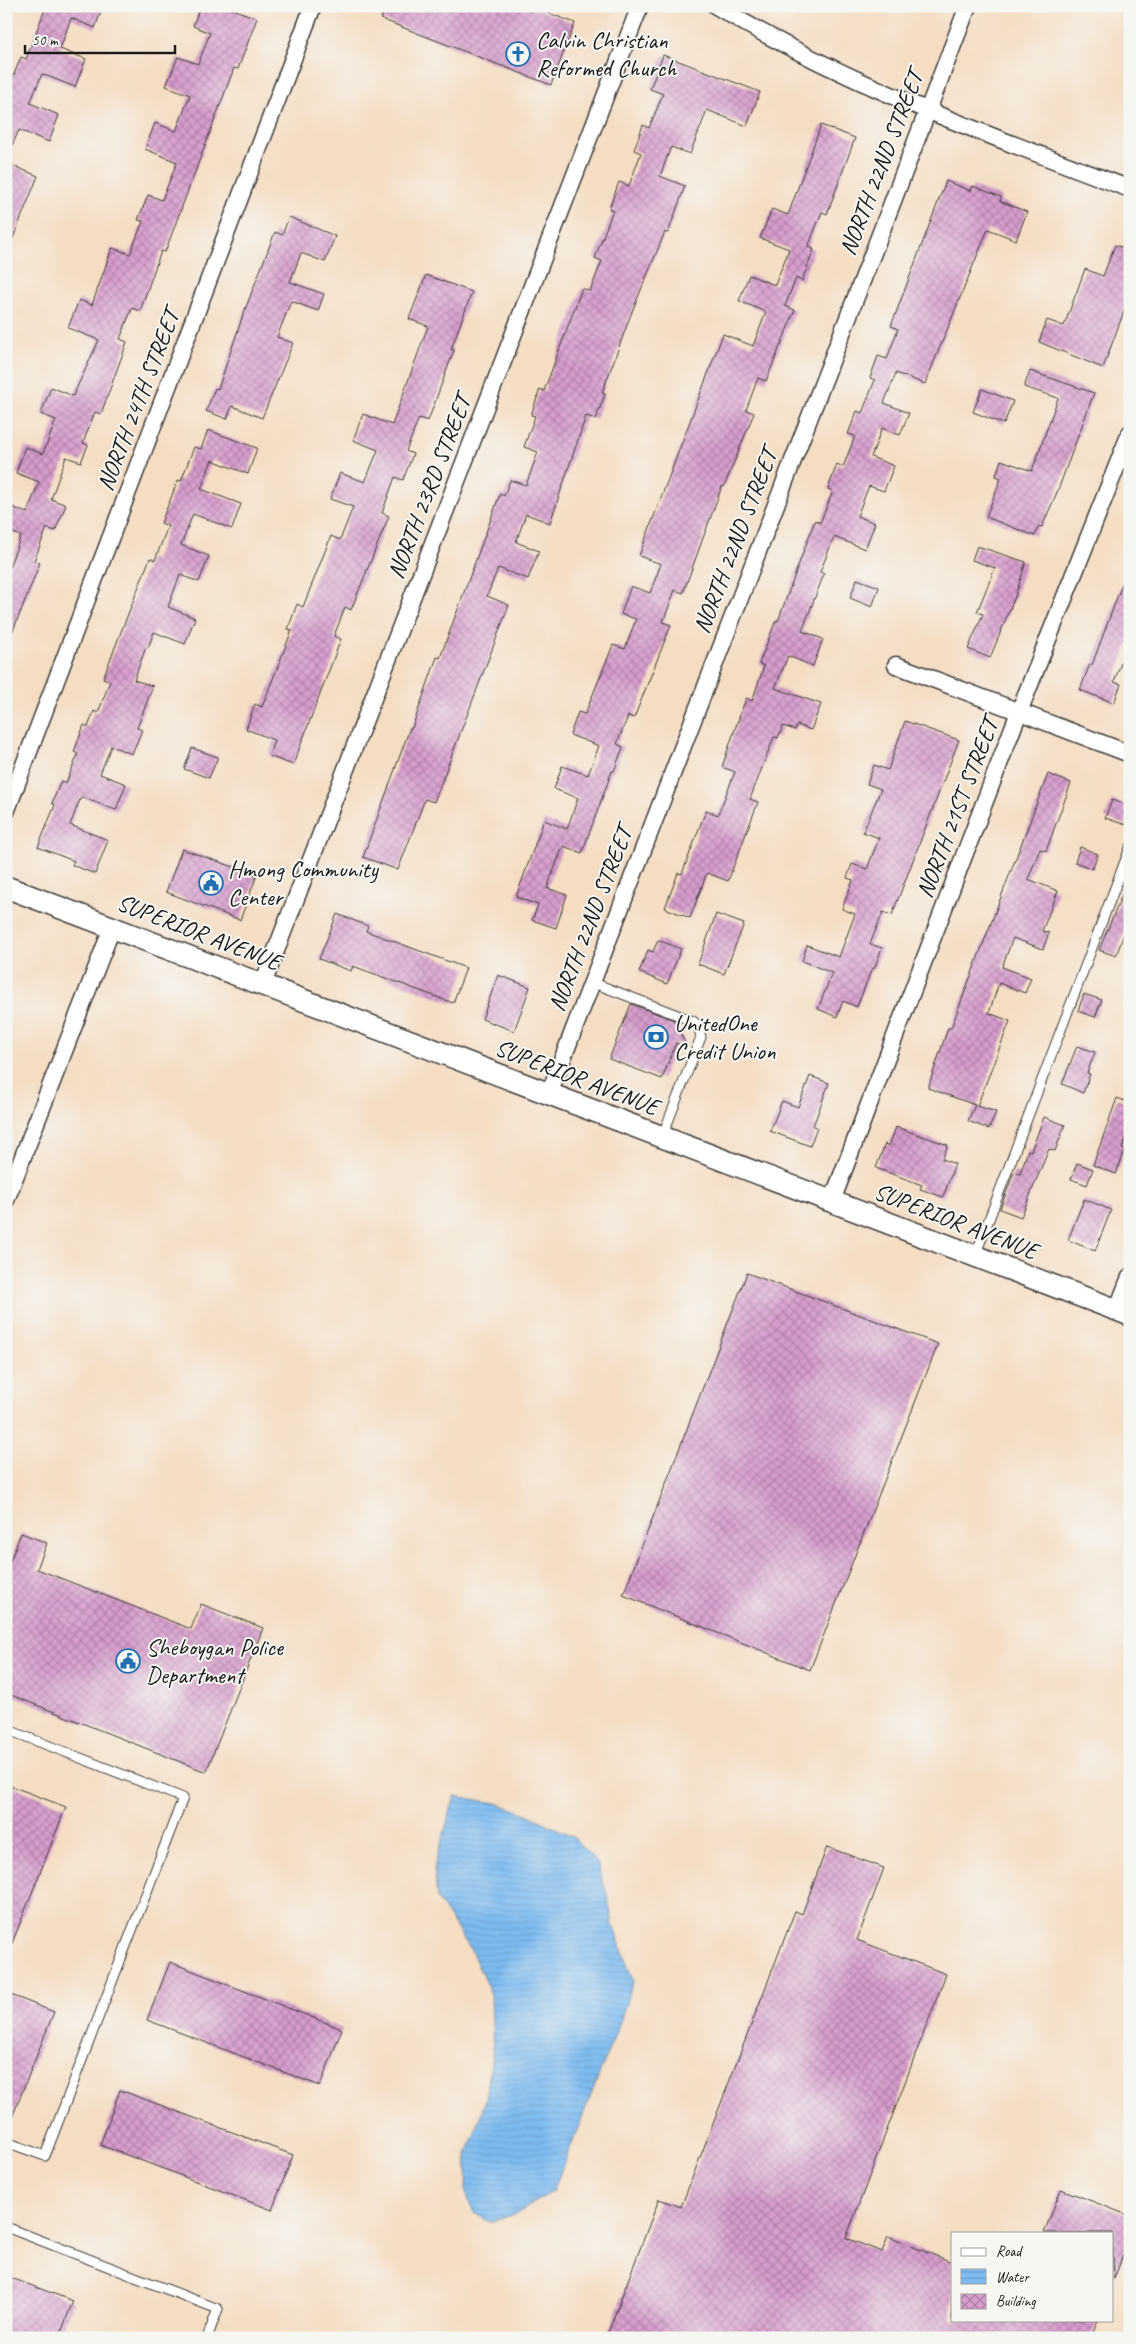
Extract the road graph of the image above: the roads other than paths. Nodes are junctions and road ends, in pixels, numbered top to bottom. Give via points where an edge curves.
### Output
1 (313, 6) edge
2 (640, 6) edge
3 (716, 6) edge
4 (968, 6) edge
5 (927, 111) junction
6 (1130, 190) edge
7 (1130, 433) edge
8 (896, 665) dead end
9 (1019, 712) junction
10 (1130, 754) edge
11 (6, 812) edge
12 (1130, 848) edge
13 (6, 887) edge
14 (112, 928) junction
15 (591, 982) junction
16 (263, 984) junction
17 (549, 1094) junction
18 (662, 1137) junction
19 (6, 1200) edge
20 (832, 1202) junction
21 (975, 1256) junction
22 (1130, 1277) edge
23 (1123, 1313) edge
24 (6, 1729) edge
25 (6, 2142) edge
26 (6, 2227) edge
27 (207, 2338) edge

1 - 11 street, NORTH 24TH STREET
2 - 16 street, NORTH 23RD STREET
3 - 5 street via 822,65
4 - 5 street, NORTH 22ND STREET
5 - 6 street
5 - 15 street, NORTH 22ND STREET
7 - 9 street, NORTH 21ST STREET
8 - 9 street
9 - 10 street
9 - 20 street, NORTH 21ST STREET
12 - 21 lane
13 - 14 street, SUPERIOR AVENUE
14 - 16 street, SUPERIOR AVENUE
14 - 19 street
15 - 17 street, NORTH 22ND STREET
15 - 18 lane via 693,1020 698,1025 700,1037
16 - 17 street, SUPERIOR AVENUE
17 - 18 street, SUPERIOR AVENUE
18 - 20 street, SUPERIOR AVENUE
20 - 21 street, SUPERIOR AVENUE
21 - 23 street, SUPERIOR AVENUE
22 - 23 street
24 - 25 lane via 183,1798 45,2156
26 - 27 lane via 218,2309

